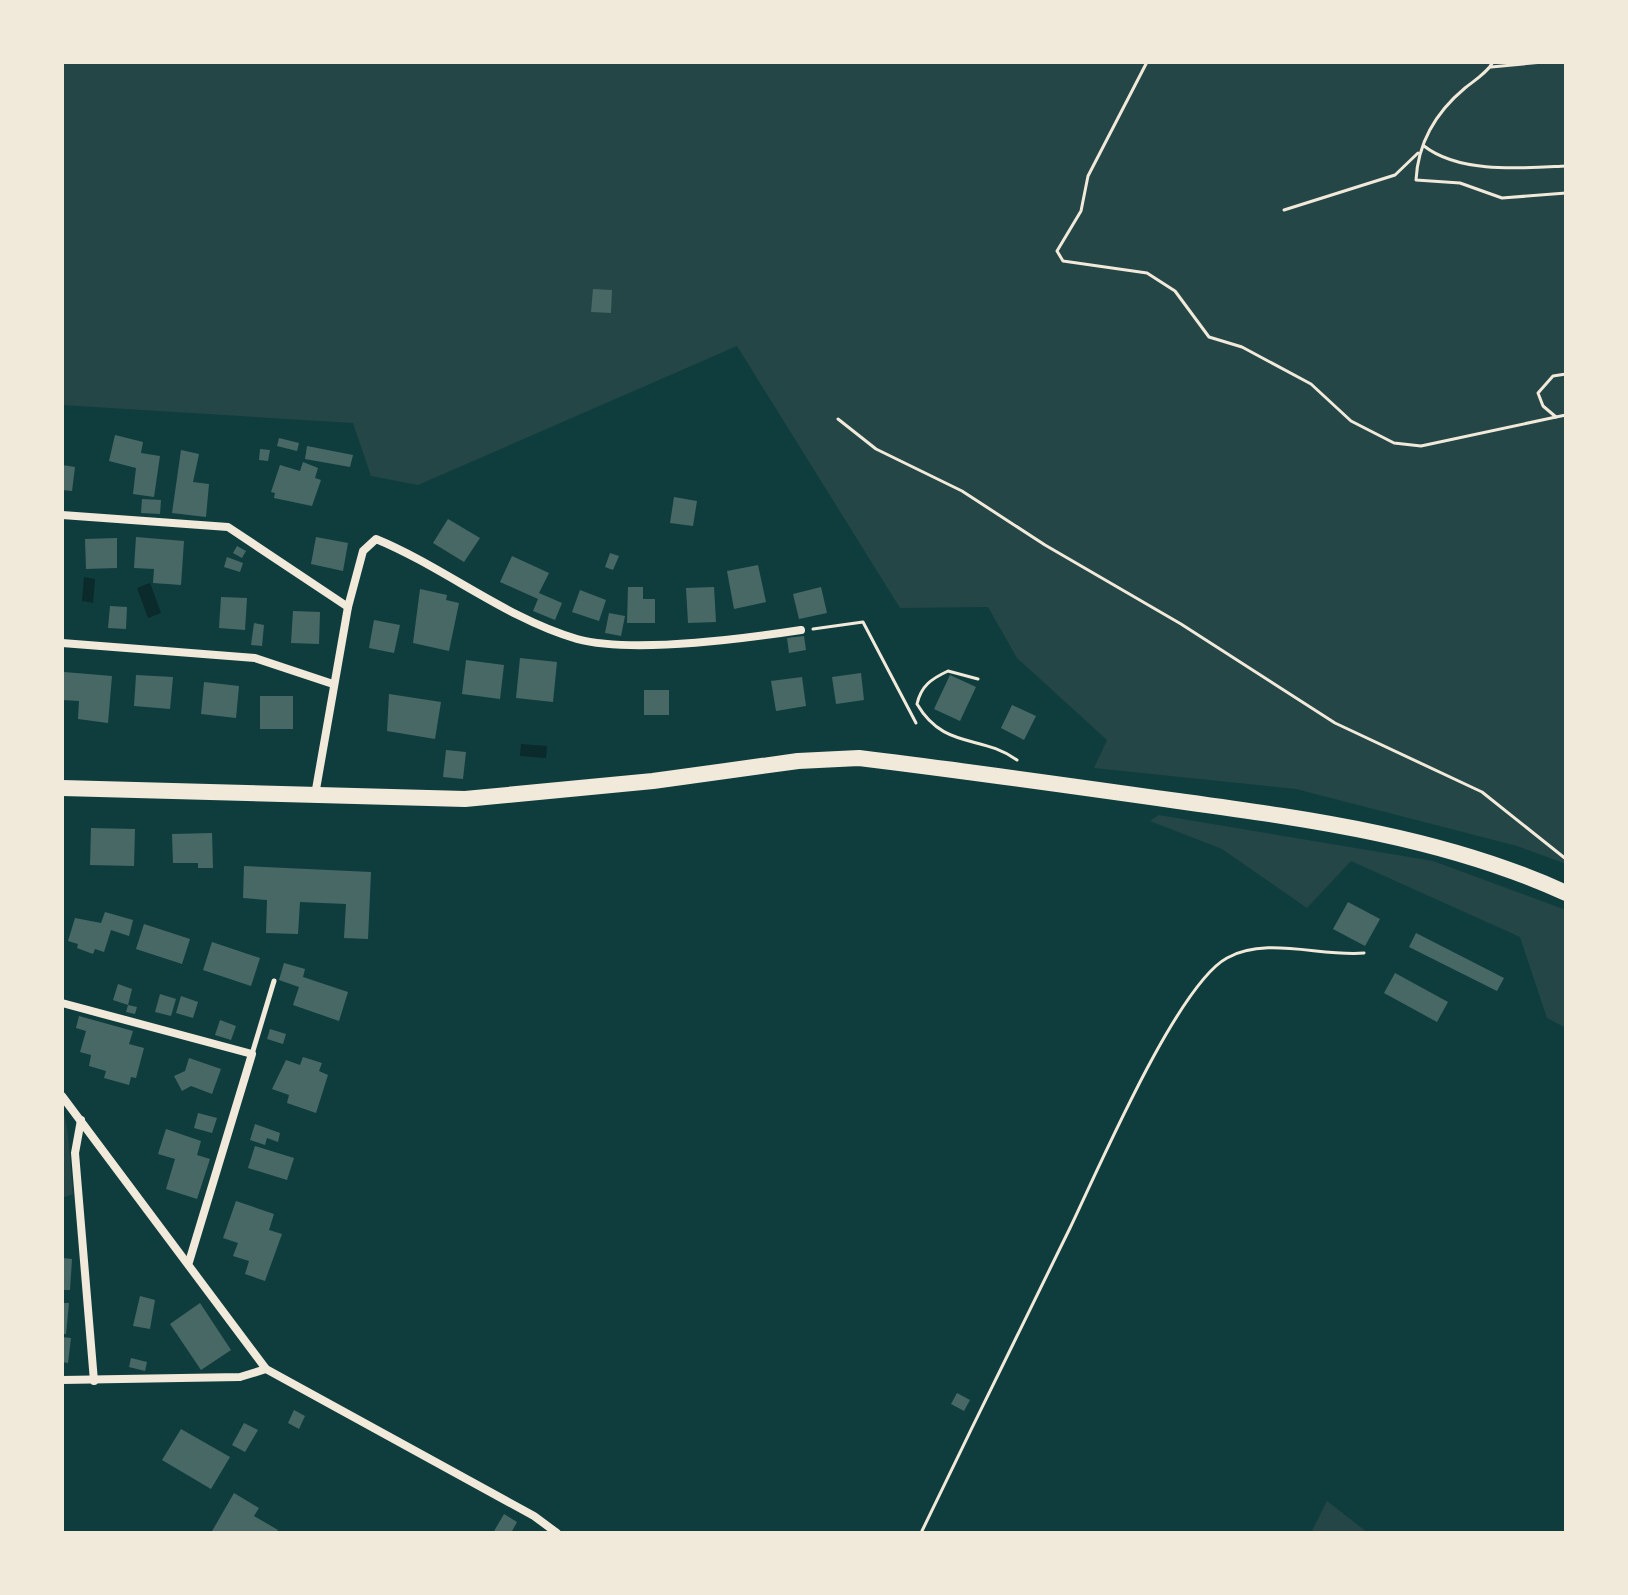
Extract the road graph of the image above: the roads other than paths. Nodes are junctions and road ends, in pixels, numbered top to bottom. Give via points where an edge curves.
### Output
1 (62, 515) edge
2 (348, 607) junction
3 (801, 630) road end
4 (62, 643) edge
5 (333, 684) junction
6 (62, 788) edge
7 (315, 796) junction
8 (1566, 893) edge
9 (274, 981) dead end
10 (62, 1003) edge
11 (252, 1054) junction
12 (62, 1096) edge
13 (81, 1120) junction
14 (189, 1262) junction
15 (266, 1369) junction
16 (62, 1380) edge
17 (94, 1381) junction
18 (557, 1533) edge

1 - 2 street via 228,527
2 - 3 street via 363,551 376,539 519,615 577,639 620,646
2 - 5 street
4 - 5 street via 255,658
5 - 7 street
6 - 7 main road
7 - 8 main road via 465,799 859,758 1370,831 1466,856
9 - 11 lane
10 - 11 street
11 - 14 street
12 - 13 street
13 - 14 street
13 - 17 street via 75,1153
14 - 15 street
15 - 17 street via 240,1377
15 - 18 street
16 - 17 street

